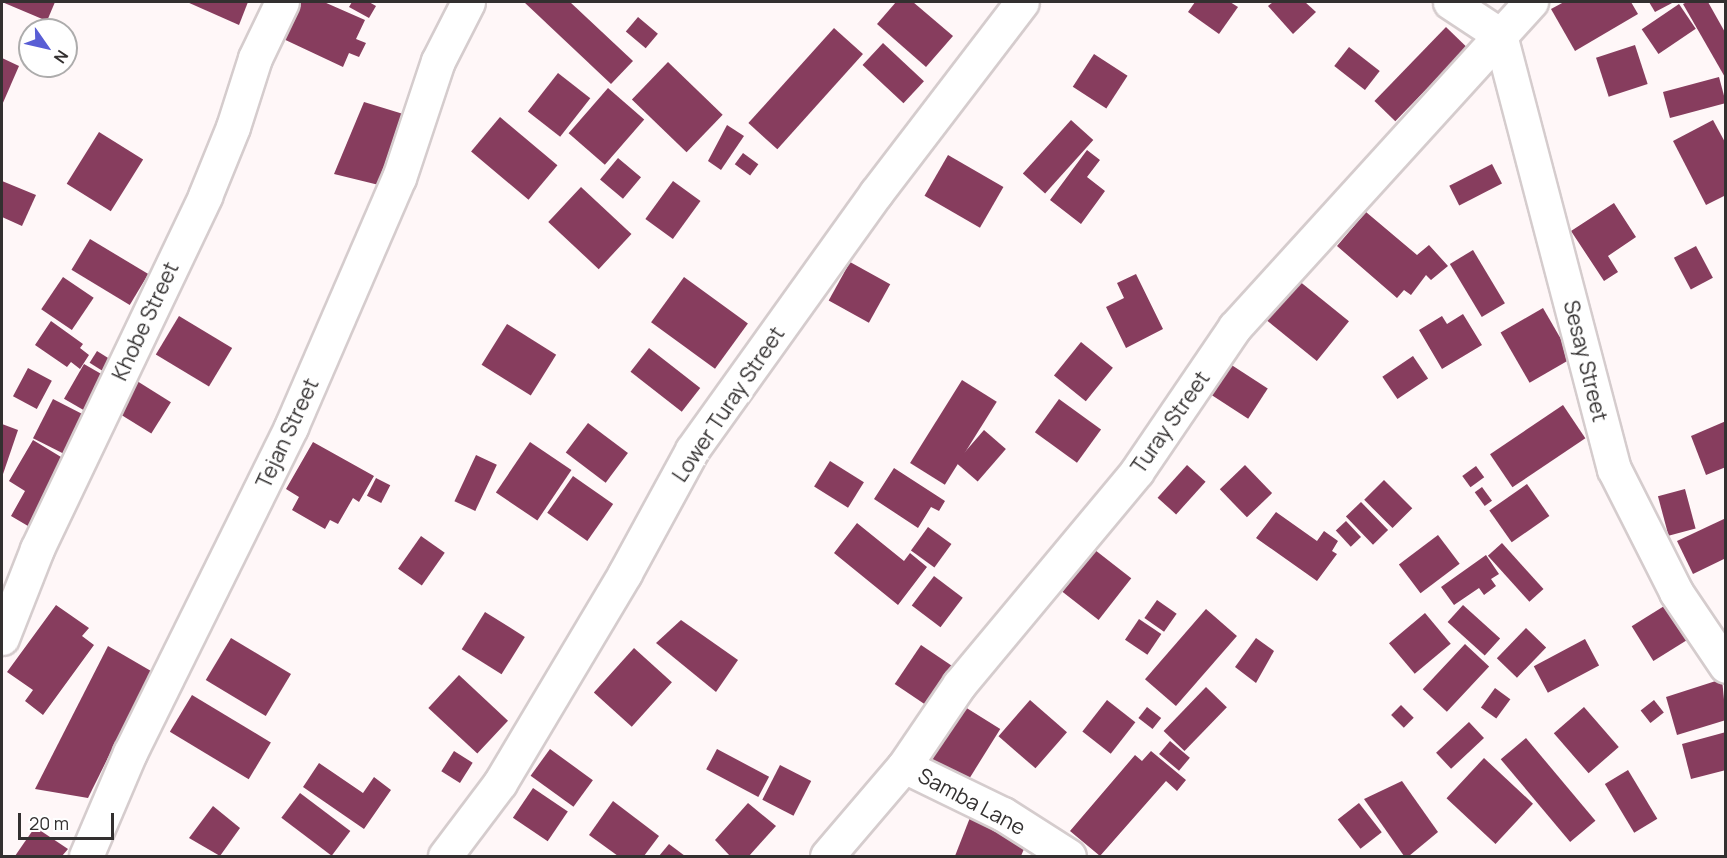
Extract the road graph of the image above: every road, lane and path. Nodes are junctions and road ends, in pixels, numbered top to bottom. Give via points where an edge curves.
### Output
1 (282, 2) edge
2 (468, 2) edge
3 (1022, 2) edge
4 (1450, 2) edge
5 (1531, 2) edge
6 (1500, 35) junction
7 (2, 638) edge
8 (1725, 666) edge
9 (904, 766) junction
10 (86, 856) edge
11 (444, 856) edge
12 (827, 856) edge
13 (1070, 856) edge

1 - 7 street, Khobe Street via 255,58 205,196 37,549
2 - 10 street, Tejan Street via 438,61 399,178 291,428 130,753
3 - 11 street, Lower Turay Street via 876,193 692,450 625,573 512,764
4 - 6 street
5 - 6 street, Turay Street
6 - 8 street, Sesay Street via 1614,469 1676,592
6 - 9 street, Turay Street via 1235,327 1137,471 959,685
9 - 12 street, Turay Street
9 - 13 street, Samba Lane via 1002,814

